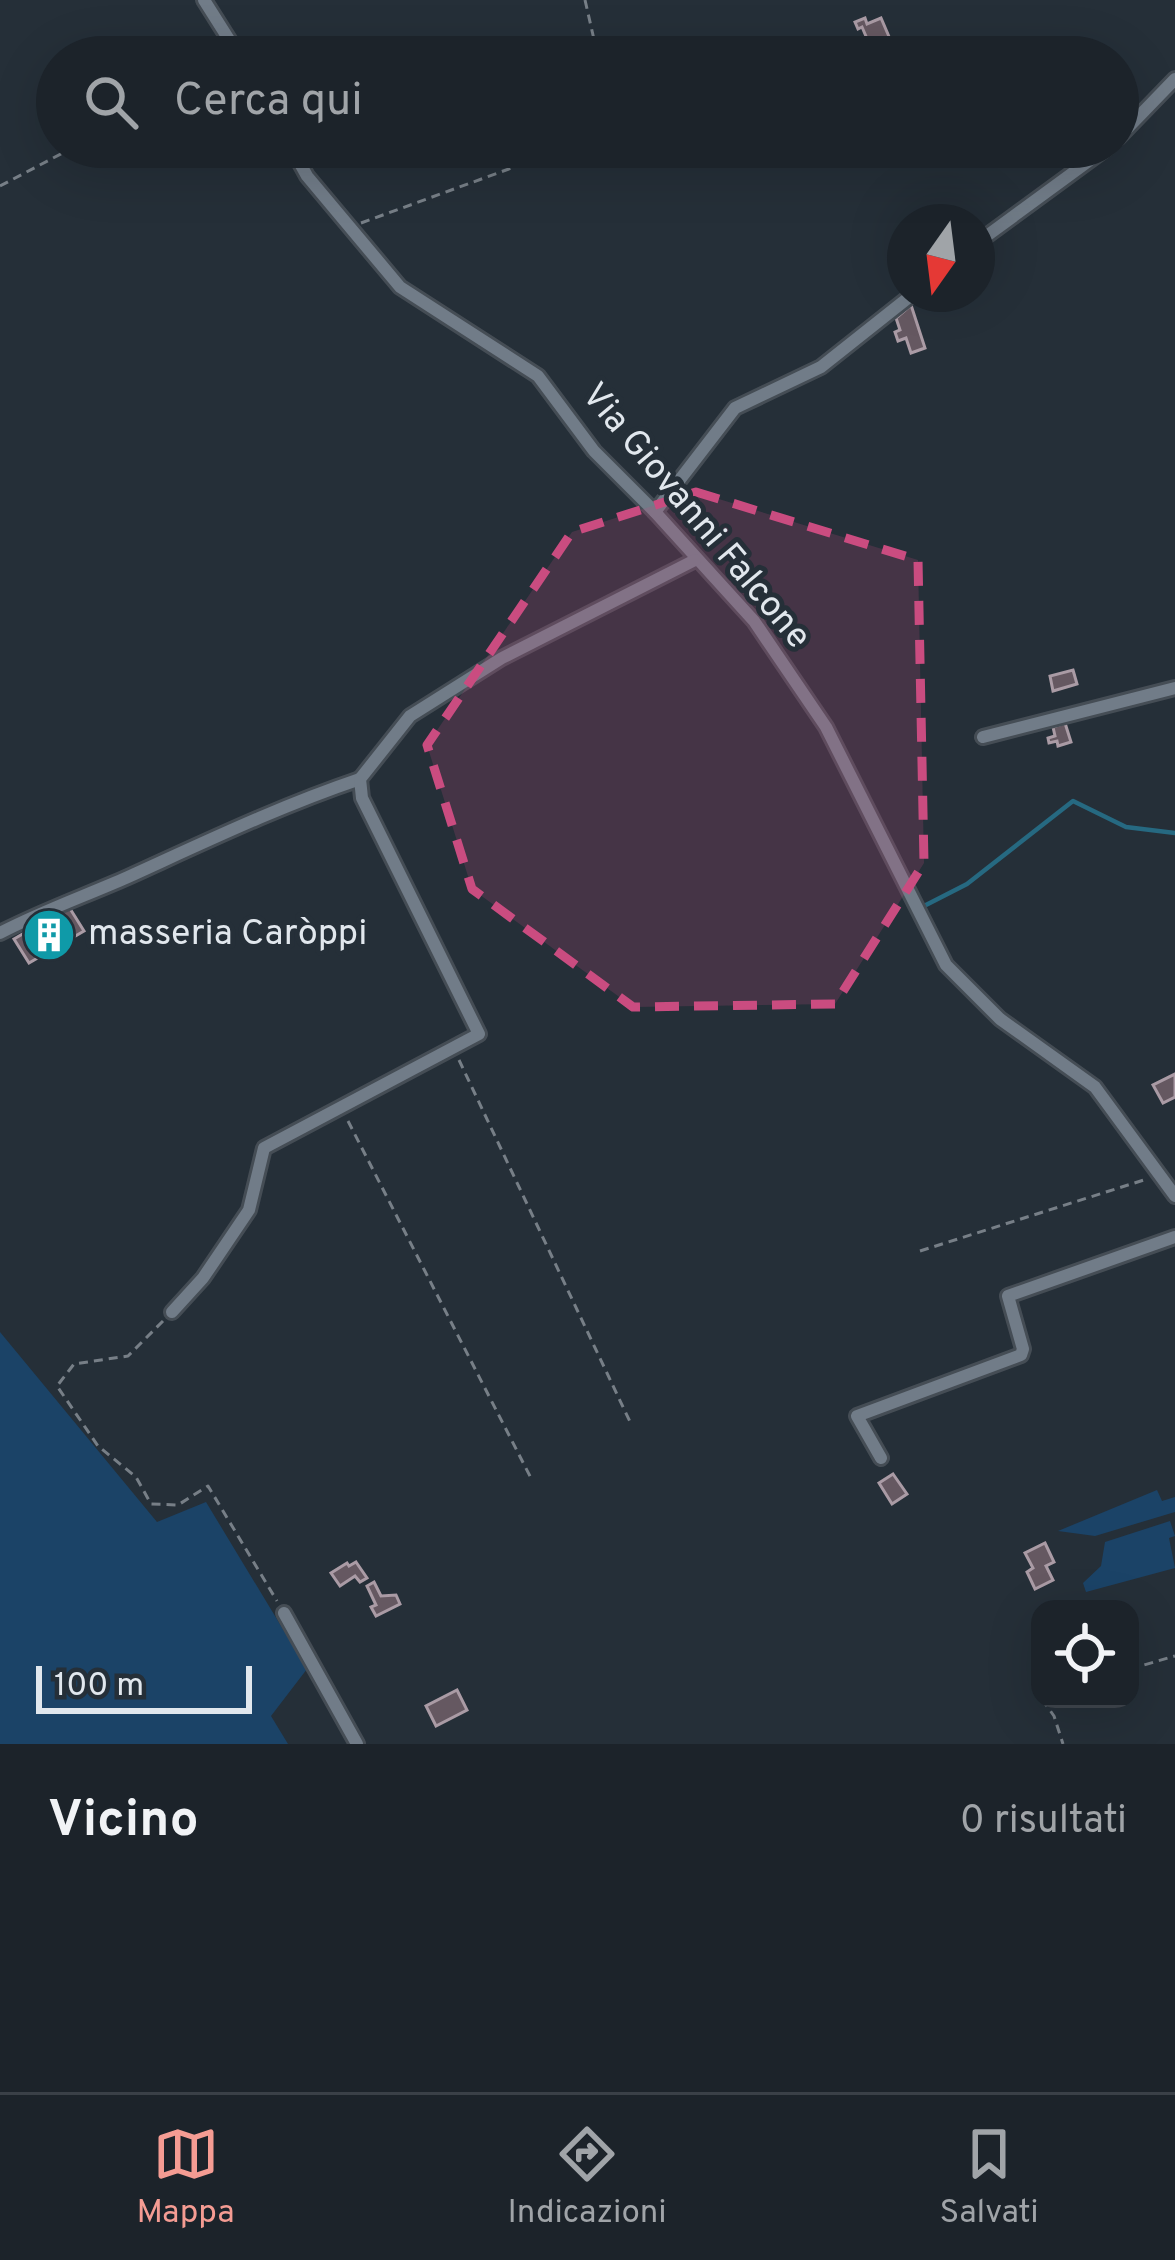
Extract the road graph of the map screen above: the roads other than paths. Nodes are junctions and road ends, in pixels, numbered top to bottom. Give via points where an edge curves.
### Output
1 (205, 0) edge
2 (227, 36) edge
3 (1175, 79) edge
4 (1139, 116) edge
5 (303, 168) edge
6 (1079, 168) edge
7 (995, 230) edge
8 (890, 312) edge
9 (655, 512) junction
10 (695, 560) junction
11 (1175, 688) edge
12 (983, 737) dead end
13 (360, 779) junction
14 (0, 933) edge
15 (1175, 1196) edge
16 (1175, 1237) edge
17 (172, 1312) road end
18 (881, 1458) dead end
19 (284, 1613) road end
20 (357, 1744) edge

1 - 2 street
3 - 4 street
5 - 9 street, Via Giovanni Falcone via 400,287 538,376 594,451
6 - 7 street
8 - 9 street via 821,367 735,408
9 - 10 street, Via Giovanni Falcone
10 - 13 street via 502,658 410,716
10 - 15 street, Via Giovanni Falcone via 754,621 826,727 946,964 1000,1019 1095,1087
11 - 12 street
13 - 14 street
13 - 17 street via 479,1034 264,1148 249,1210
16 - 18 street via 1008,1296 1021,1355 857,1416
19 - 20 street

